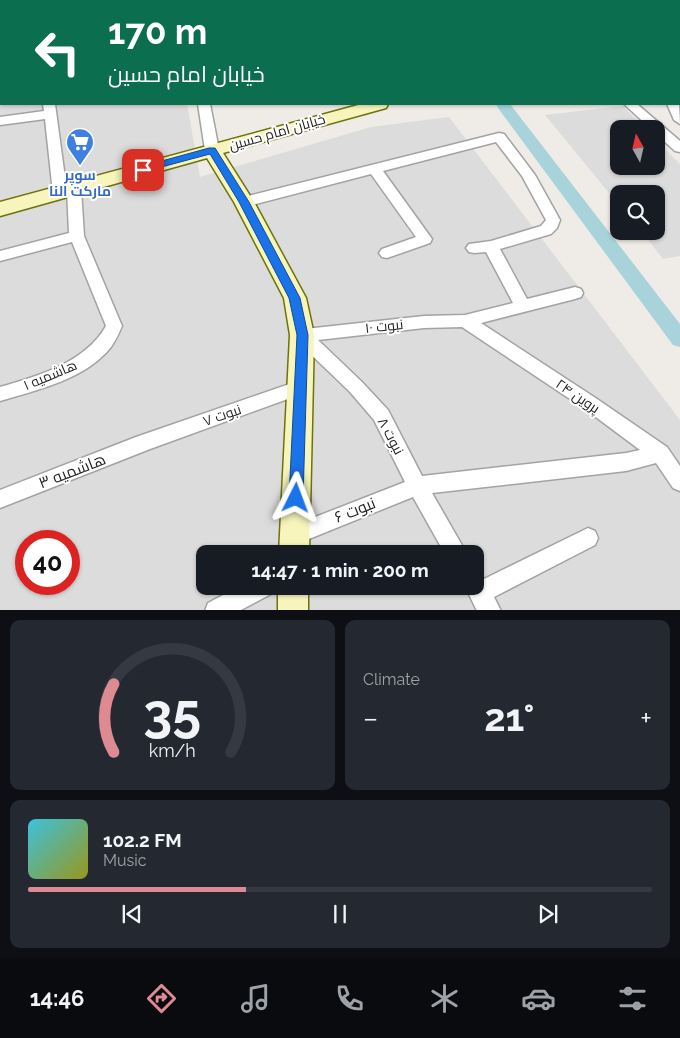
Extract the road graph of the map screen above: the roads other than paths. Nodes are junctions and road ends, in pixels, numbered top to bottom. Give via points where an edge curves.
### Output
1 (204, 105) edge
2 (376, 105) edge
3 (631, 105) edge
4 (673, 105) edge
5 (49, 109) edge
6 (680, 120) edge
7 (0, 121) edge
8 (680, 148) edge
9 (212, 150) junction
10 (374, 168) junction
11 (67, 191) junction
12 (244, 202) junction
13 (0, 209) edge
14 (77, 236) junction
15 (491, 246) junction
16 (474, 248) dead end
17 (387, 253) dead end
18 (0, 256) edge
19 (575, 293) dead end
20 (524, 306) junction
21 (465, 321) junction
22 (302, 335) junction
23 (301, 387) junction
24 (0, 394) edge
25 (143, 443) joint
26 (660, 453) junction
27 (680, 482) edge
28 (417, 486) junction
29 (0, 499) edge
30 (588, 538) dead end
31 (294, 544) edge
32 (452, 545) edge
33 (245, 595) edge
34 (293, 595) edge
35 (481, 596) edge
36 (216, 610) edge
37 (293, 610) edge

1 - 9 street
2 - 9 street, خیابان امام حسین
3 - 8 street
4 - 6 street
5 - 7 street
5 - 11 street
9 - 11 street, خیابان امام حسین
9 - 12 street
10 - 12 street
10 - 15 street via 500,137 528,175 553,220 546,230
10 - 17 street via 425,238
11 - 13 street, خیابان امام حسین
11 - 14 street
12 - 22 street via 295,298
14 - 18 street
14 - 24 street, ۱ هاشمیه via 114,326 104,342 79,364
15 - 16 street
15 - 20 street
19 - 20 street, نبوت ۱۰
20 - 21 street, نبوت ۱۰
21 - 22 street, نبوت ۱۰ via 424,322
21 - 26 street, پروین ۲۴
22 - 23 street
22 - 28 street, نبوت ۸ via 381,415
23 - 25 street, نبوت ۷
23 - 31 street
25 - 29 street, هاشمیه ۳
26 - 27 street, پروین ۲۴
26 - 28 street, نبوت ۶ via 626,462
28 - 31 street, نبوت ۶
28 - 32 street, نبوت ۸
30 - 35 street
33 - 36 street
34 - 37 street

